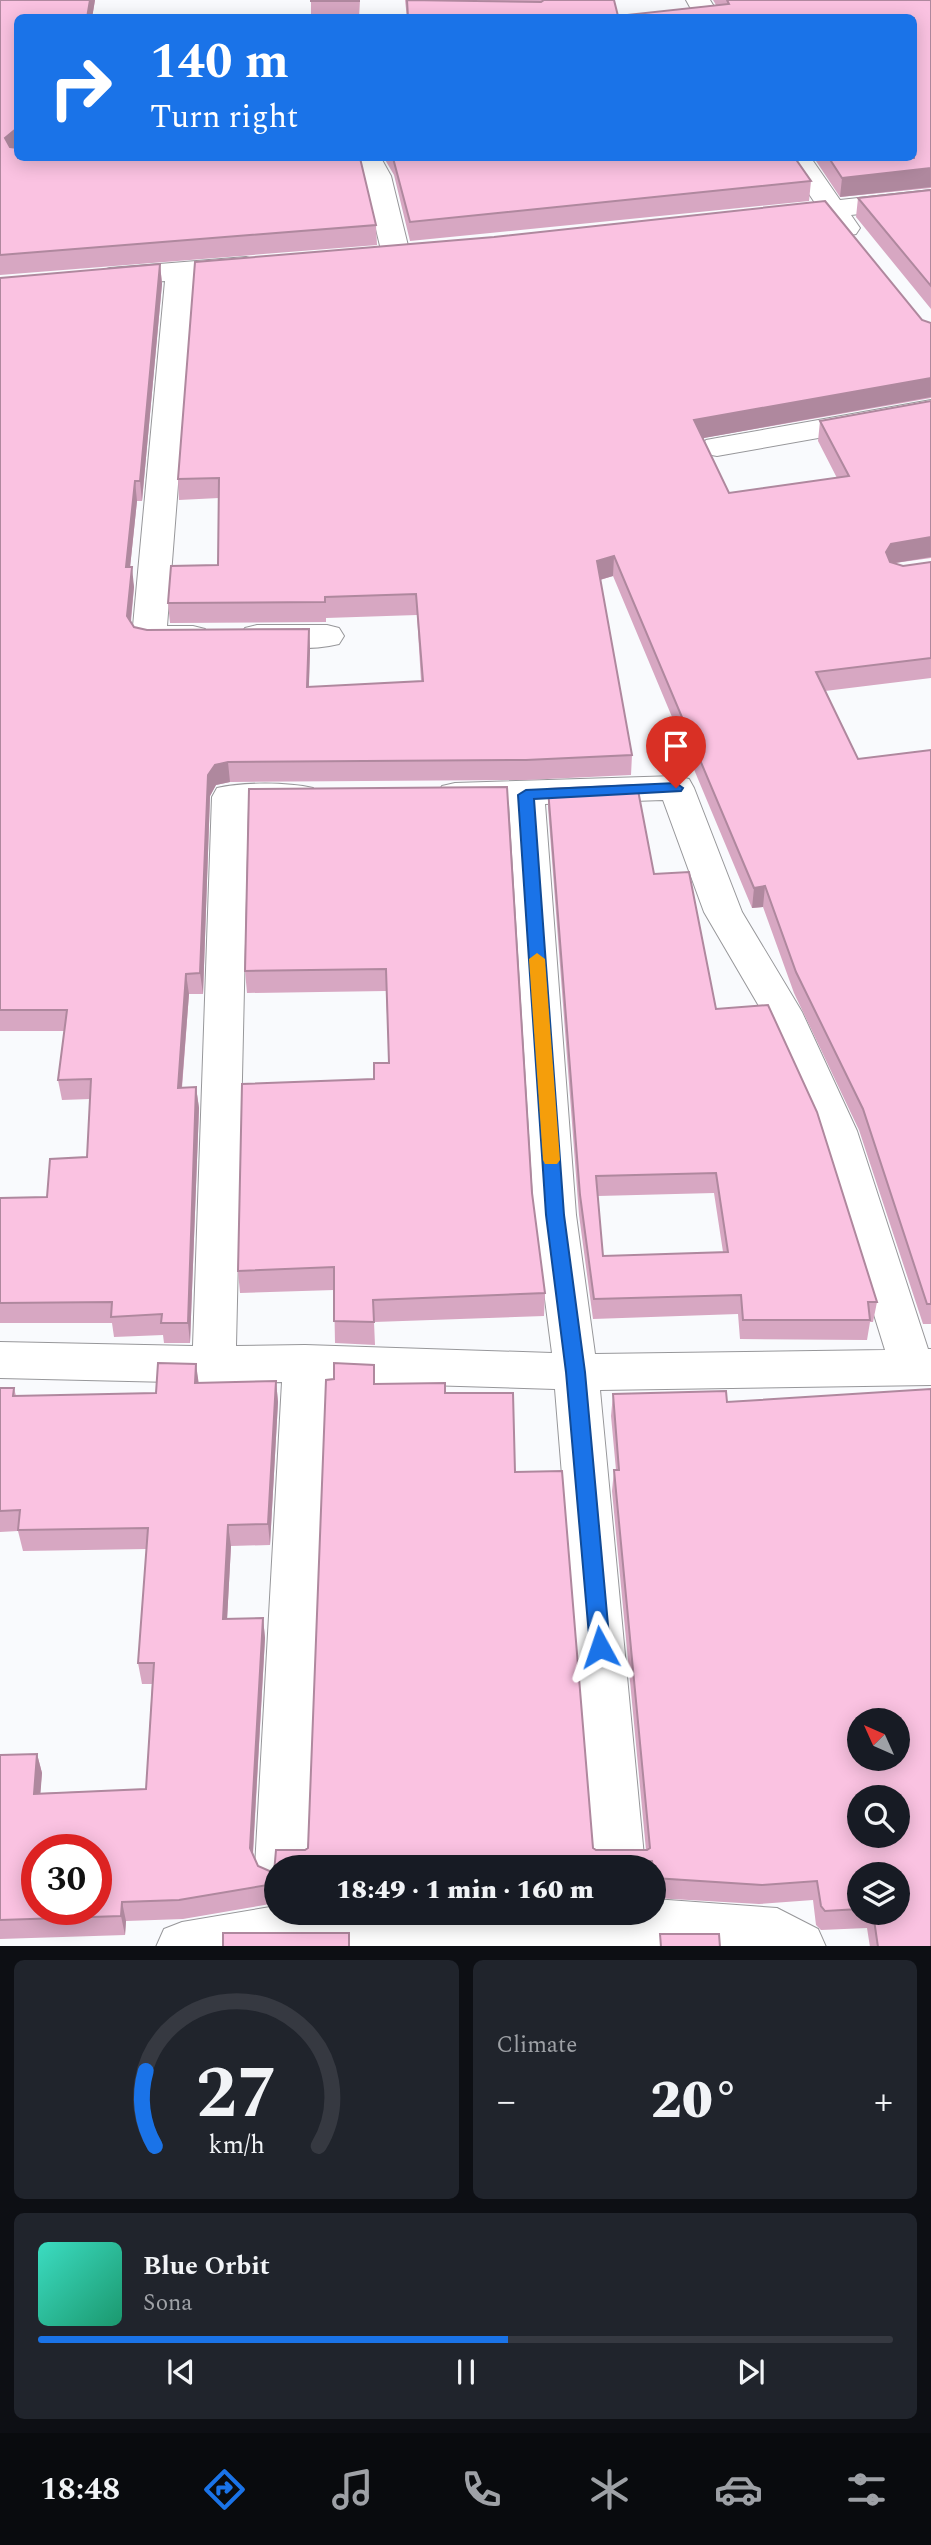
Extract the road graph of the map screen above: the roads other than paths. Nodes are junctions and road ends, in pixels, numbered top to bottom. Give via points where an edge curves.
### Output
1 (369, 161) edge
2 (800, 161) edge
3 (931, 198) edge
4 (831, 209) junction
5 (750, 218) edge
6 (864, 250) edge
7 (395, 254) edge
8 (275, 264) edge
9 (180, 272) junction
10 (83, 280) edge
11 (931, 409) edge
12 (717, 447) dead end
13 (327, 636) dead end
14 (526, 795) junction
15 (337, 796) edge
16 (418, 796) edge
17 (0, 1360) edge
18 (305, 1363) junction
19 (214, 1365) junction
20 (921, 1367) edge
21 (576, 1372) junction
22 (282, 1855) edge
23 (618, 1855) edge
24 (666, 1921) edge
25 (267, 1925) edge
26 (186, 1946) edge
27 (798, 1946) edge

1 - 7 street
2 - 4 street
3 - 4 street
4 - 5 street
4 - 6 street
8 - 9 street
9 - 10 street
9 - 13 street via 149,637
11 - 12 street
14 - 16 street
14 - 20 street via 676,788 723,912 782,1012 836,1131
14 - 21 street via 555,1215
15 - 19 street via 230,797
17 - 19 street
18 - 19 street
18 - 21 street
18 - 22 street
20 - 21 street
21 - 23 street
24 - 27 street via 776,1933
25 - 26 street

